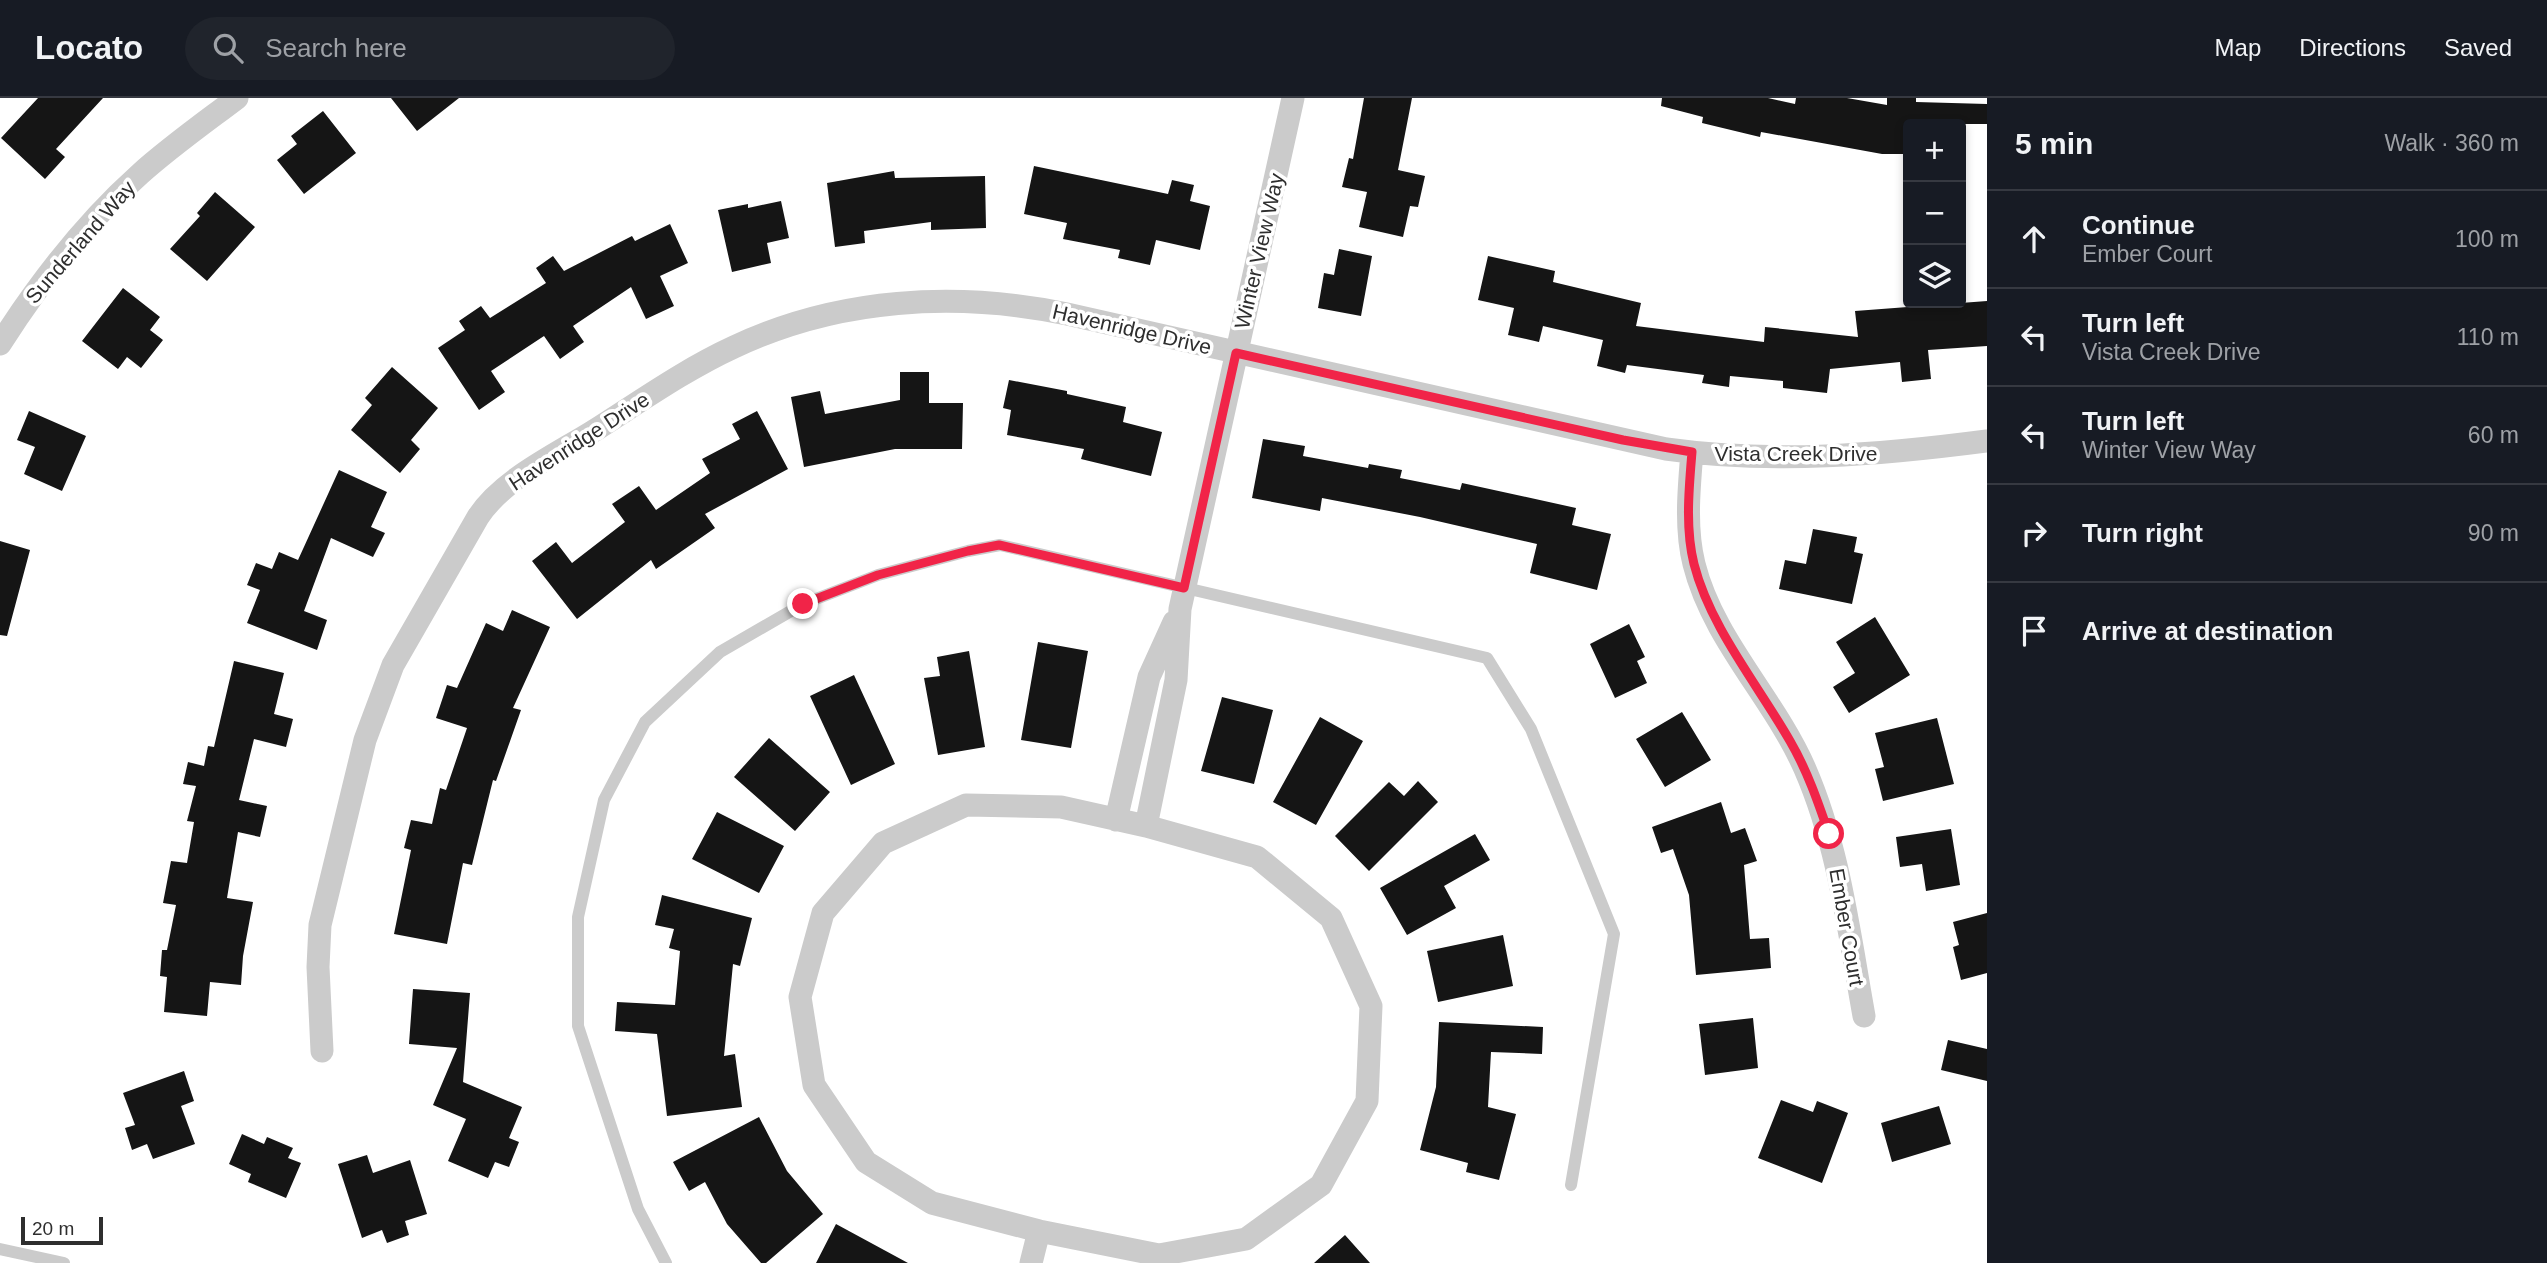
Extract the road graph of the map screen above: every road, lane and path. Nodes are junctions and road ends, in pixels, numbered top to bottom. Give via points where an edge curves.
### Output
1 (237, 98) edge
2 (1293, 98) edge
3 (0, 344) edge
4 (1236, 353) junction
5 (1987, 441) edge
6 (1692, 452) junction
7 (1182, 599) junction
8 (1116, 820) junction
9 (1146, 826) junction
10 (1864, 1016) dead end
11 (322, 1051) dead end
12 (1571, 1185) dead end
13 (1039, 1231) junction
14 (0, 1250) edge
15 (64, 1263) edge
16 (666, 1263) edge
17 (1031, 1263) edge

1 - 3 street, Sunderland Way via 161,156 105,208 50,273
2 - 4 street, Winter View Way
4 - 6 street, Vista Creek Drive
4 - 7 street, Winter View Way
4 - 11 street, Havenridge Drive via 1007,304 940,300 852,309 733,347 507,486 485,506 404,643 368,730 320,925
5 - 6 street, Vista Creek Drive via 1833,457
6 - 10 street, Ember Court via 1690,524 1699,582 1718,623 1792,743 1821,811
7 - 8 street, Winter View Way via 1149,677
7 - 9 street, Winter View Way via 1176,680
7 - 12 lane via 1487,658 1531,729 1615,934
7 - 16 lane via 999,545 968,551 878,575 803,604 720,652 645,722 604,800 578,917 578,1026 638,1209
8 - 9 street
8 - 13 street via 1061,807 966,805 883,843 823,913 800,997 814,1085 866,1162 932,1203
9 - 13 street via 1257,857 1331,918 1371,1006 1367,1101 1321,1185 1246,1239 1159,1255
13 - 17 street
14 - 15 lane

